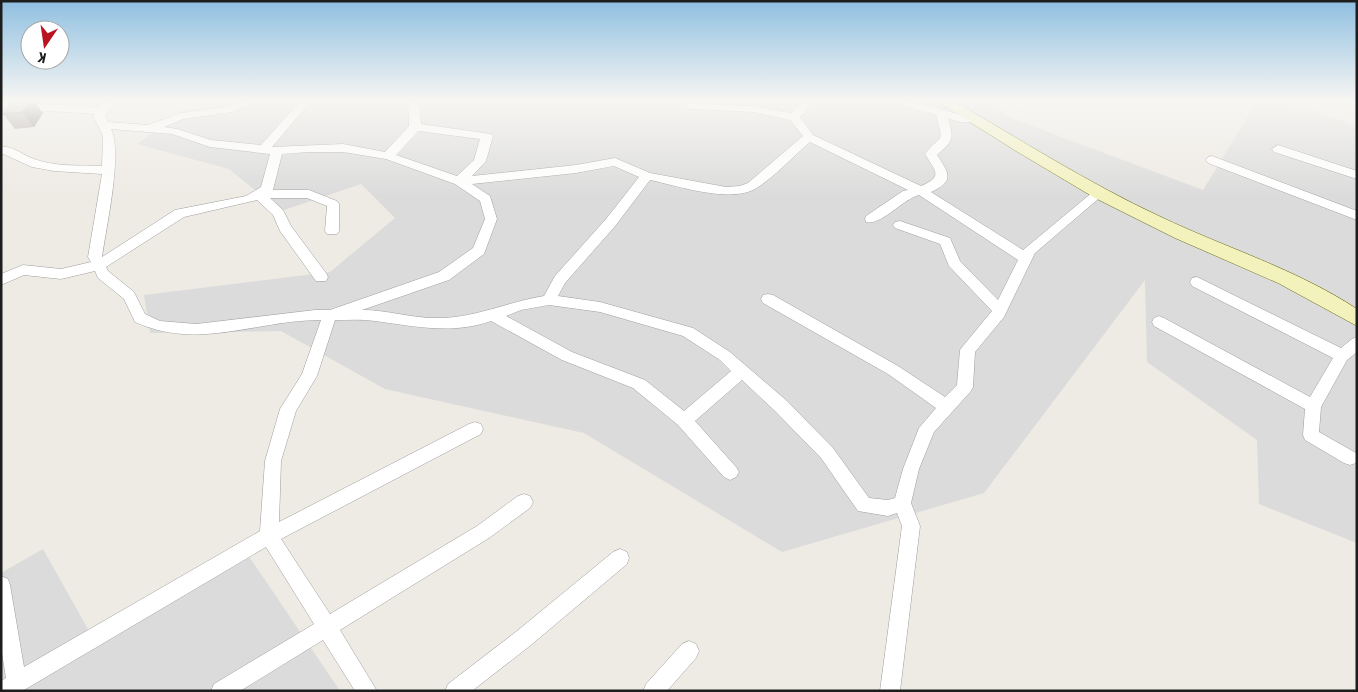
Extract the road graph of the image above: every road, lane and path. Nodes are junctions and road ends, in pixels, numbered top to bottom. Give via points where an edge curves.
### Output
1 (108, 132) edge
2 (174, 132) edge
3 (283, 132) edge
4 (410, 132) edge
5 (457, 132) edge
6 (806, 132) edge
7 (946, 132) edge
8 (997, 132) edge
9 (809, 136) junction
10 (271, 149) junction
11 (1278, 149) dead end
12 (5, 150) dead end
13 (388, 156) junction
14 (1212, 160) dead end
15 (108, 170) junction
16 (1357, 175) edge
17 (647, 176) junction
18 (458, 181) junction
19 (921, 192) junction
20 (258, 194) junction
21 (1098, 194) junction
22 (1357, 216) edge
23 (871, 220) dead end
24 (900, 225) dead end
25 (332, 230) dead end
26 (1026, 258) junction
27 (99, 264) junction
28 (321, 278) dead end
29 (1, 280) edge
30 (1197, 282) dead end
31 (768, 298) dead end
32 (549, 300) junction
33 (1000, 310) junction
34 (330, 315) junction
35 (492, 315) junction
36 (1357, 319) edge
37 (1159, 322) dead end
38 (1357, 343) edge
39 (1342, 356) junction
40 (742, 371) junction
41 (1313, 406) junction
42 (946, 407) junction
43 (684, 420) junction
44 (475, 429) dead end
45 (1350, 458) dead end
46 (730, 472) dead end
47 (524, 502) dead end
48 (902, 503) junction
49 (269, 536) junction
50 (620, 558) dead end
51 (1, 585) edge
52 (328, 628) junction
53 (689, 651) dead end
54 (10, 687) edge
55 (221, 691) edge
56 (367, 691) edge
57 (455, 691) edge
58 (653, 691) edge
59 (890, 691) edge

1 - 15 street
2 - 10 street via 210,143
3 - 10 street
4 - 13 street
5 - 18 street via 487,136 480,161
6 - 9 street
7 - 19 street via 946,141 931,154 942,178
8 - 21 street
9 - 17 street via 752,186 742,190 726,191
9 - 19 street
10 - 13 street via 343,148
10 - 20 street via 267,189
11 - 16 street
12 - 15 street via 32,163
13 - 18 street
14 - 22 street
15 - 27 street via 95,257
17 - 18 street via 615,162
17 - 32 street via 560,280
18 - 34 street via 486,199 491,219 479,251 444,276
19 - 23 street via 907,194
19 - 26 street
20 - 25 street via 309,194 333,204
20 - 27 street via 250,199 180,213
20 - 28 street via 278,213
21 - 26 street via 1030,250
21 - 36 street via 1284,278
24 - 33 street via 945,241 954,263
26 - 33 street
27 - 29 street via 61,274 23,270
27 - 34 street via 103,274 129,296 140,318 158,326 196,330
30 - 39 street
31 - 42 street via 893,370
32 - 35 street via 520,305
32 - 40 street via 600,306 688,332
33 - 42 street via 968,350 965,387
34 - 35 street via 372,315 435,324 478,320
34 - 49 street via 309,376 288,409 273,460
35 - 43 street via 567,356 639,384
37 - 41 street
38 - 39 street
39 - 41 street
40 - 43 street
40 - 48 street via 827,453 864,505 888,508
41 - 45 street via 1310,435
42 - 48 street via 926,428
43 - 46 street
44 - 49 street
47 - 52 street via 483,532
48 - 59 street via 911,526
49 - 52 street
49 - 54 street
50 - 57 street
51 - 54 street
52 - 55 street
52 - 56 street
53 - 58 street

